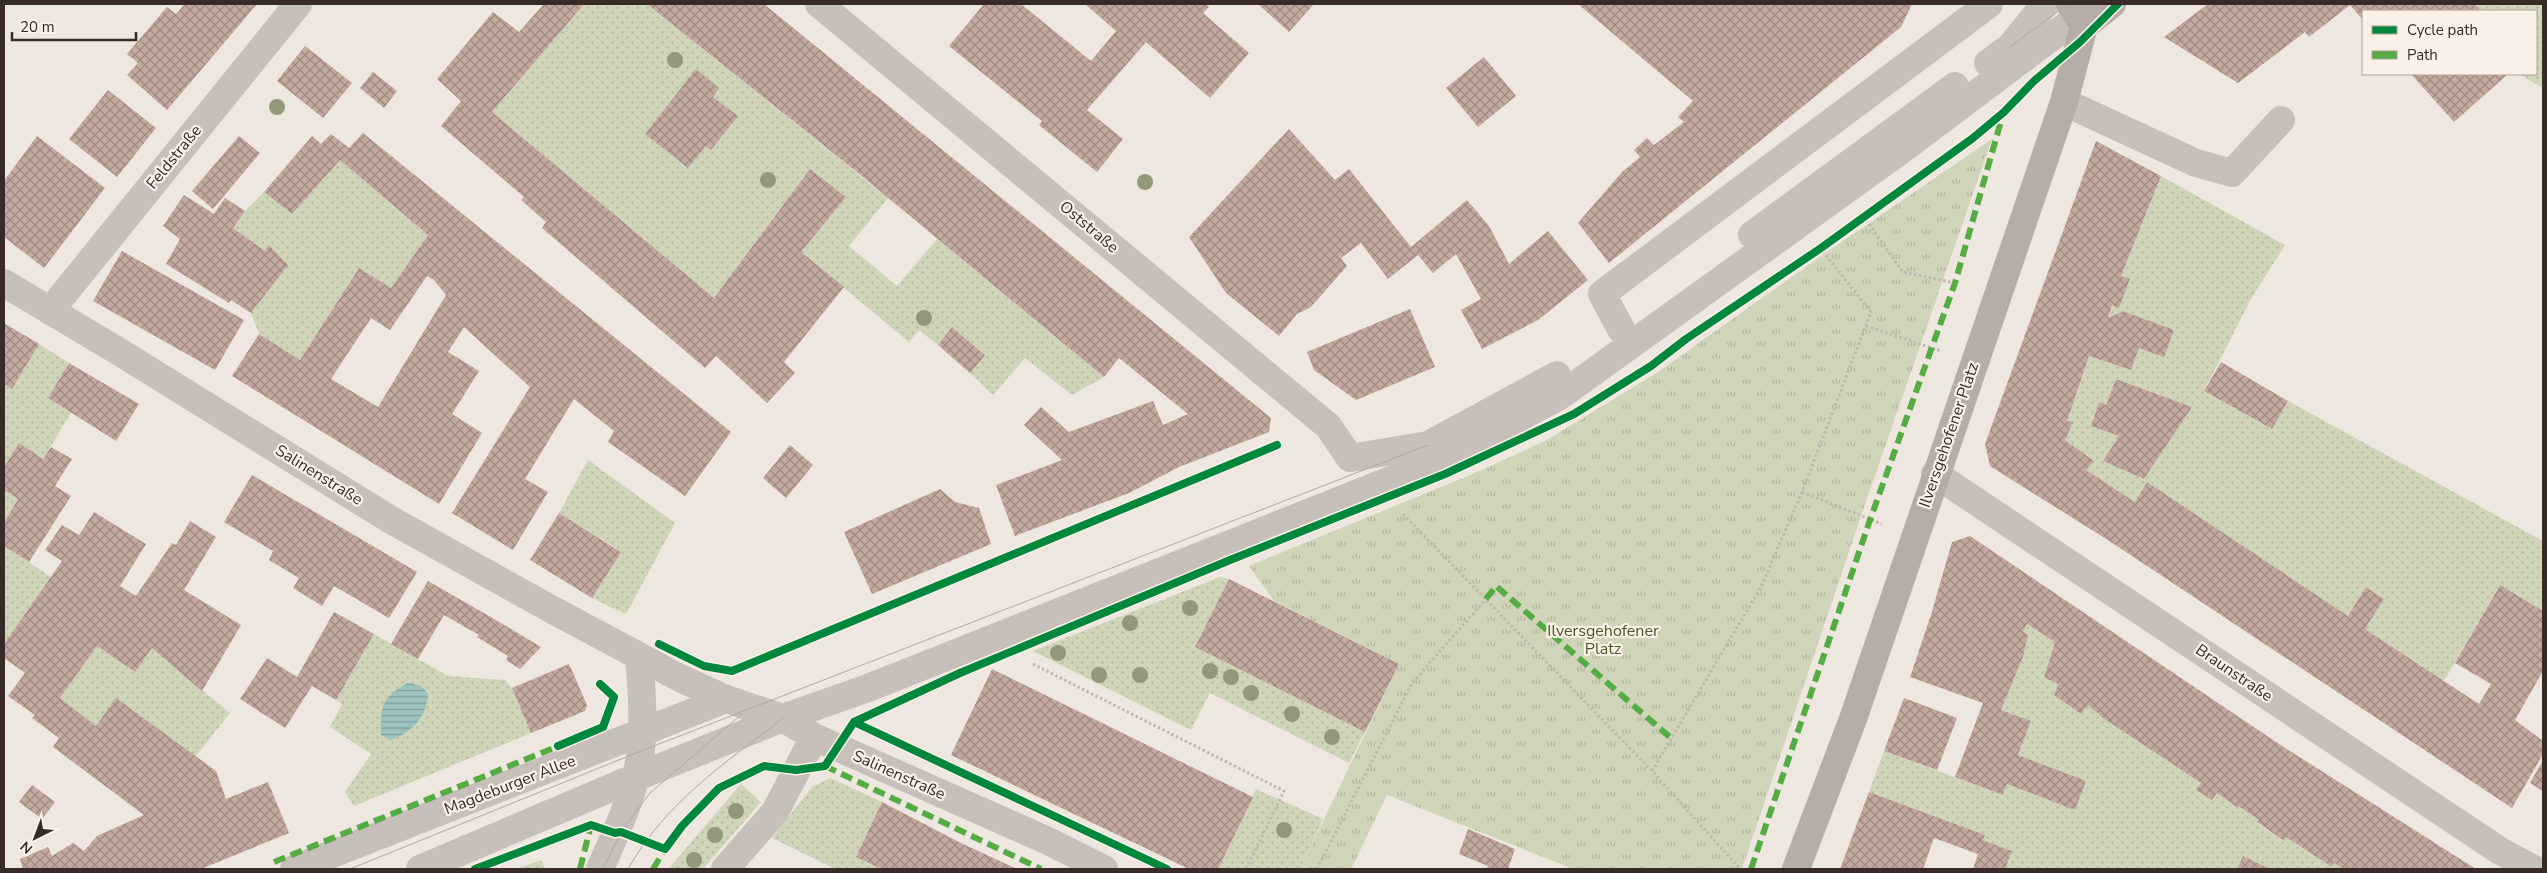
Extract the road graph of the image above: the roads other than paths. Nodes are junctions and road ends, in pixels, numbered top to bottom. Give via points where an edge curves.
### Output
1 (298, 4) edge
2 (819, 4) edge
3 (1989, 4) edge
4 (2045, 4) edge
5 (2112, 4) edge
6 (2077, 15) edge
7 (2064, 102) junction
8 (2281, 120) dead end
9 (4, 283) edge
10 (50, 311) junction
11 (1621, 328) junction
12 (1935, 474) junction
13 (639, 658) junction
14 (726, 698) junction
15 (783, 718) junction
16 (642, 732) junction
17 (814, 736) junction
18 (634, 778) junction
19 (294, 869) edge
20 (420, 869) edge
21 (600, 869) edge
22 (725, 869) edge
23 (1104, 869) edge
24 (1796, 869) edge
25 (2534, 869) edge

1 - 10 street, Feldstraße
2 - 11 street, Oststraße via 1328,426 1350,458 1428,445 1550,380
3 - 11 street via 1602,294
4 - 11 street via 2010,47
5 - 6 main road
6 - 7 main road, Ilversgehofener Platz
6 - 15 street via 1906,146 1568,390 1506,426 1427,466 868,688
7 - 8 street via 2196,163 2232,173
7 - 12 main road, Ilversgehofener Platz
9 - 10 street, Salinenstraße
10 - 13 street, Salinenstraße via 391,520
12 - 24 main road, Ilversgehofener Platz via 1853,719
12 - 25 street, Braunstraße via 2500,851
13 - 14 street, Salinenstraße
13 - 16 street
14 - 15 street, Salinenstraße
14 - 16 street, Magdeburger Allee
15 - 17 street, Salinenstraße
15 - 18 street
16 - 18 street
16 - 19 street, Magdeburger Allee
17 - 22 street via 775,812
17 - 23 street, Salinenstraße
18 - 20 street
18 - 21 street

